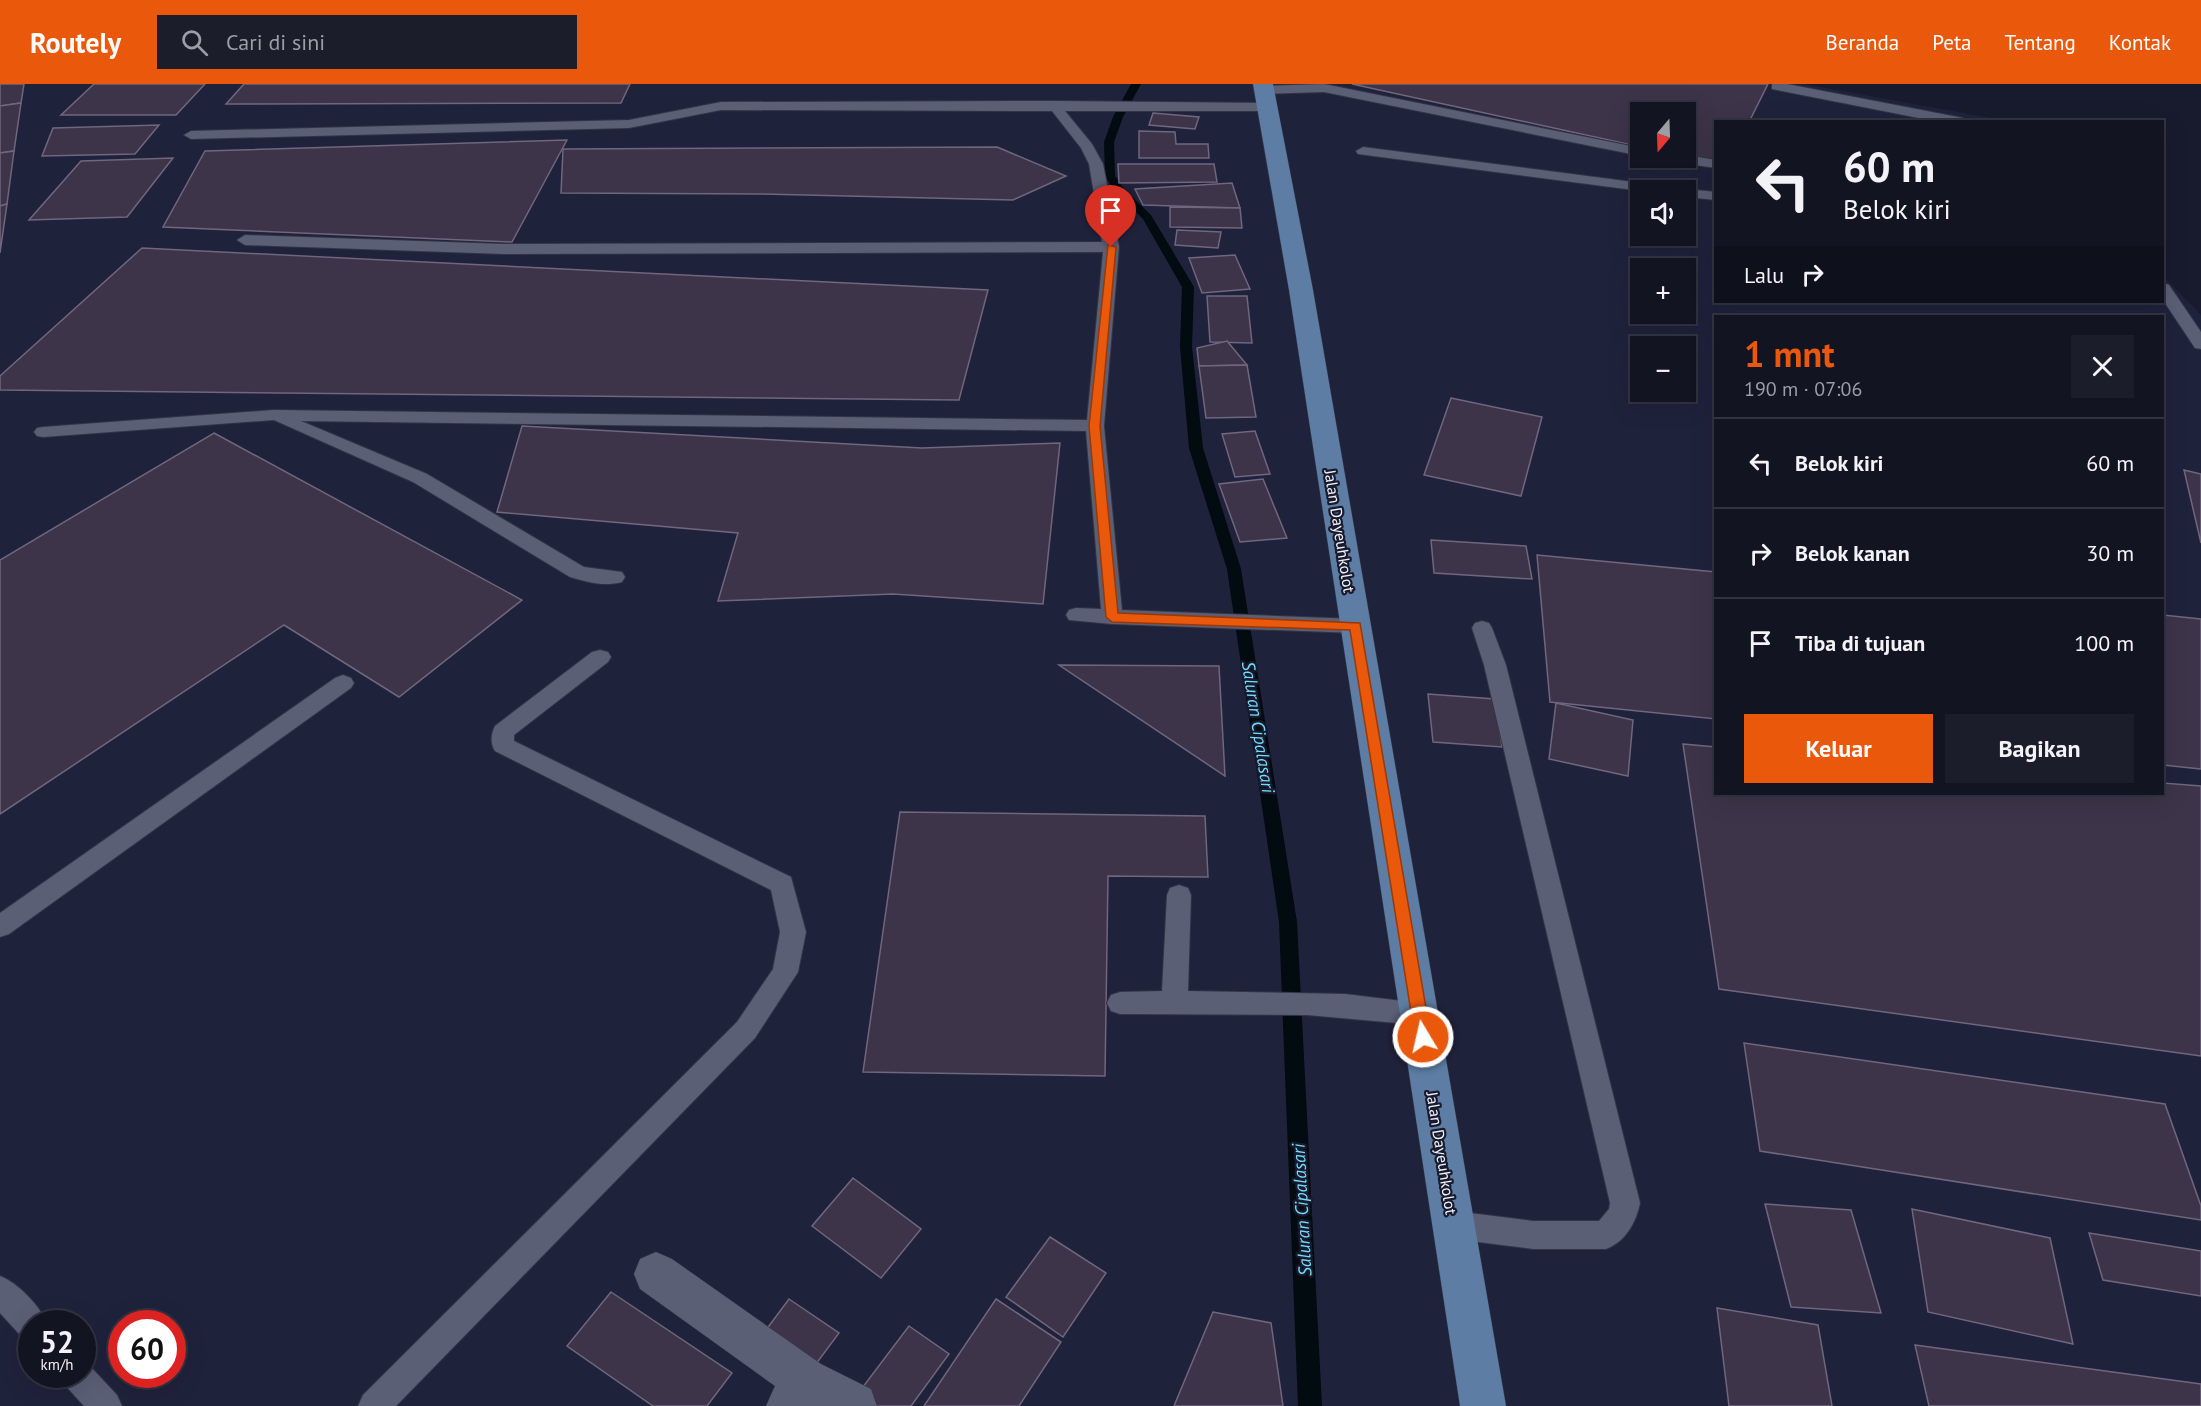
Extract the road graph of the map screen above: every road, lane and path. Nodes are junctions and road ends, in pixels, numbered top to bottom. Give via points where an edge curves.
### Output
1 (1326, 86) edge
2 (1777, 86) dead end
3 (1265, 94) edge
4 (1056, 105) junction
5 (1953, 120) edge
6 (191, 135) dead end
7 (1630, 150) edge
8 (1364, 151) dead end
9 (1696, 161) edge
10 (1714, 164) edge
11 (1630, 186) edge
12 (1696, 194) edge
13 (1714, 196) edge
14 (245, 240) dead end
15 (1111, 247) junction
16 (2164, 289) edge
17 (2201, 344) edge
18 (273, 415) junction
19 (1095, 426) junction
20 (43, 432) dead end
21 (615, 577) dead end
22 (1076, 615) dead end
23 (1112, 617) junction
24 (1356, 626) junction
25 (1482, 628) dead end
26 (600, 657) dead end
27 (343, 683) dead end
28 (1179, 895) dead end
29 (0, 927) edge
30 (1174, 1002) junction
31 (1120, 1004) dead end
32 (1419, 1014) junction
33 (1454, 1225) junction
34 (656, 1274) dead end
35 (0, 1291) edge
36 (18, 1310) edge
37 (89, 1388) edge
38 (797, 1393) edge
39 (106, 1406) edge
40 (374, 1406) edge
41 (854, 1406) edge
42 (1483, 1406) edge

1 - 3 lane
1 - 7 lane
2 - 5 lane
3 - 4 lane via 1140,105
3 - 24 main road, Jalan Dayeuhkolot
4 - 6 lane via 721,106 629,124
4 - 15 lane via 1096,164
8 - 11 lane
9 - 10 lane
12 - 13 lane
14 - 15 lane via 504,249
15 - 19 lane
16 - 17 lane
18 - 19 lane
18 - 20 lane
18 - 21 lane via 420,478 577,572
19 - 23 lane
22 - 23 lane
23 - 24 lane
24 - 32 main road, Jalan Dayeuhkolot
25 - 33 lane via 1498,676 1625,1203 1623,1215 1606,1234 1533,1235
26 - 40 lane via 504,732 503,745 782,884 793,932 785,972 746,1030
27 - 29 lane
28 - 30 lane
30 - 31 lane
30 - 32 lane via 1343,1006
32 - 33 main road, Jalan Dayeuhkolot
33 - 42 main road, Jalan Dayeuhkolot
34 - 38 street
35 - 36 lane
37 - 39 lane
38 - 41 street

